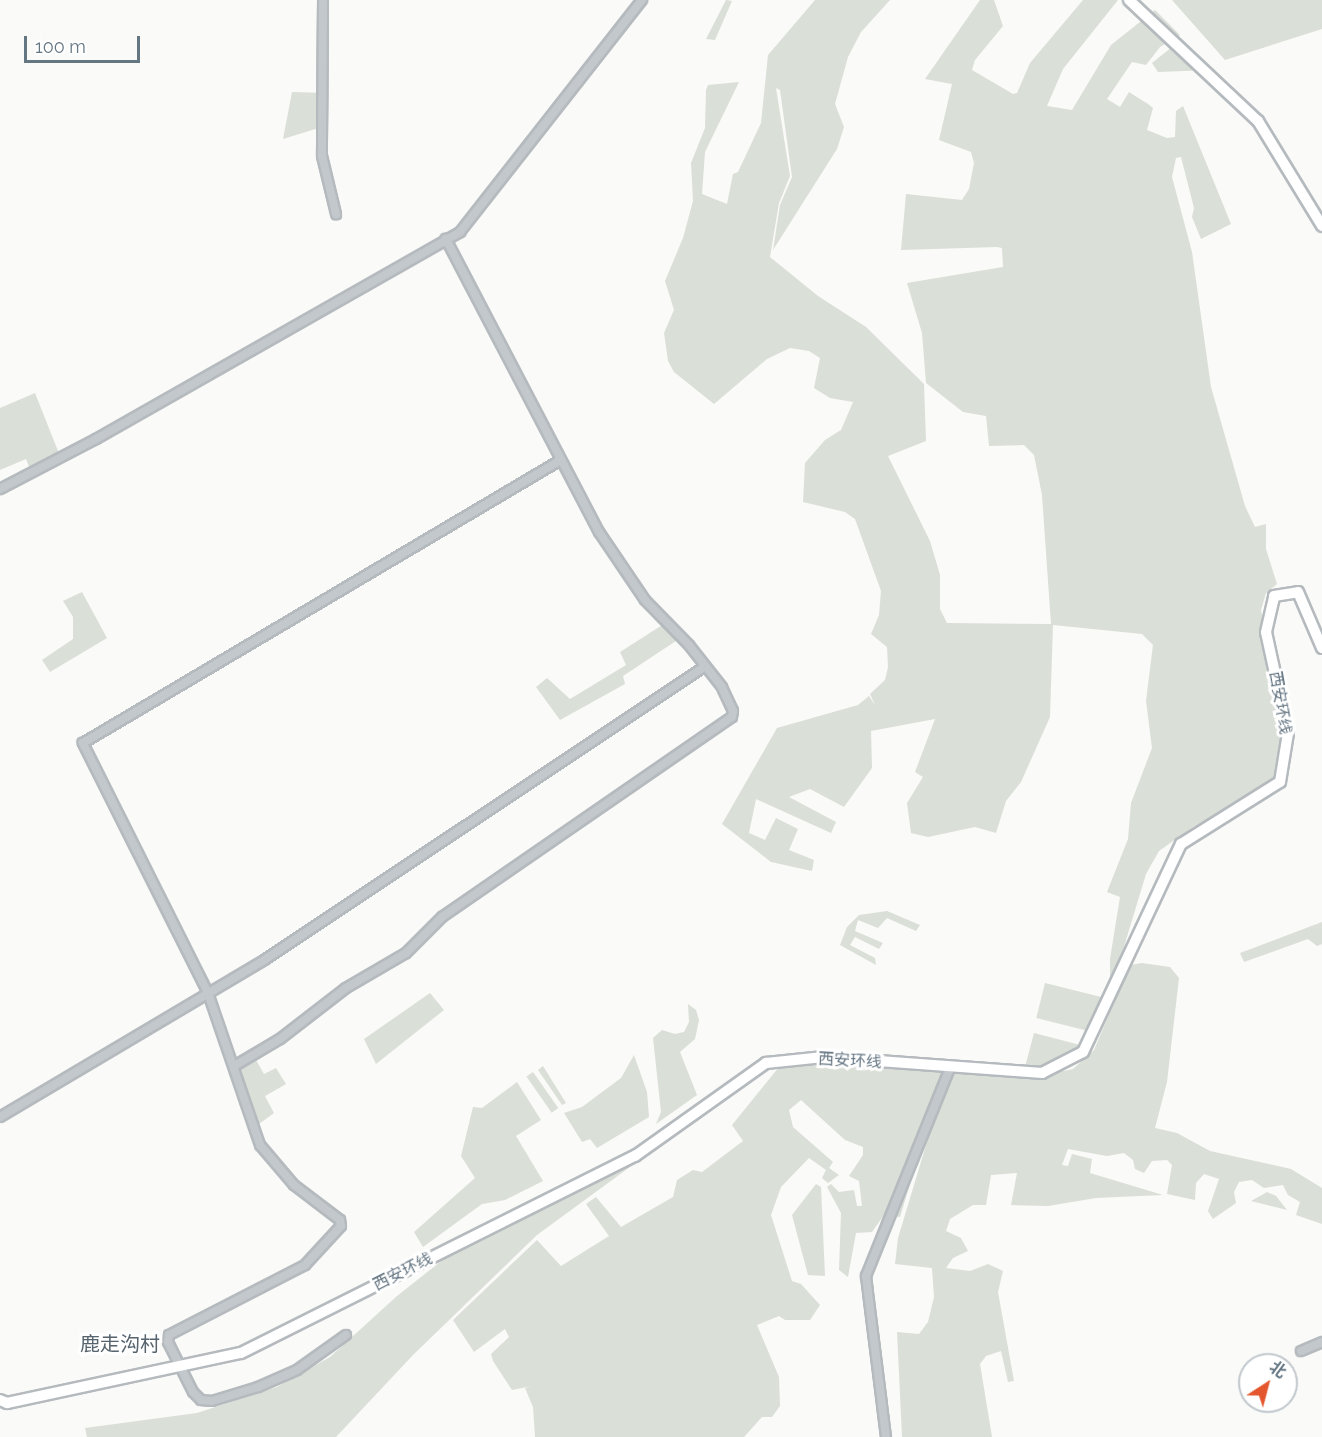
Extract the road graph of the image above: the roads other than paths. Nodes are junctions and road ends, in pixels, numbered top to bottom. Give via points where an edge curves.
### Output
1 (323, 0) edge
2 (642, 0) edge
3 (1129, 0) edge
4 (336, 214) dead end
5 (1322, 226) edge
6 (446, 238) junction
7 (559, 461) junction
8 (0, 489) edge
9 (1322, 648) edge
10 (705, 667) junction
11 (208, 993) junction
12 (236, 1065) junction
13 (950, 1068) junction
14 (0, 1117) edge
15 (346, 1335) dead end
16 (1322, 1342) edge
17 (1301, 1351) dead end
18 (180, 1366) junction
19 (0, 1400) edge
20 (886, 1437) edge

1 - 4 street via 322,156
2 - 6 street via 460,232
3 - 5 main road via 1258,121
6 - 7 street
6 - 8 street via 96,439
7 - 10 street via 599,532 645,600
7 - 11 street via 83,743
9 - 13 main road, 西安环线 via 1298,592 1274,596 1266,632 1288,733 1281,782 1181,844 1083,1052 1042,1073
10 - 11 street via 468,823 405,870
10 - 12 street via 722,687 732,717 442,917 406,953 346,988 280,1039
11 - 12 street
11 - 14 street
12 - 18 street via 260,1145 294,1185 340,1220 341,1226 305,1265 169,1335 168,1342
13 - 18 main road, 西安环线 via 824,1057 766,1063 635,1156 241,1353
13 - 20 street via 866,1276
15 - 18 street via 297,1370 212,1401 201,1400 193,1392
16 - 17 street
18 - 19 main road, 西安环线 via 7,1403

